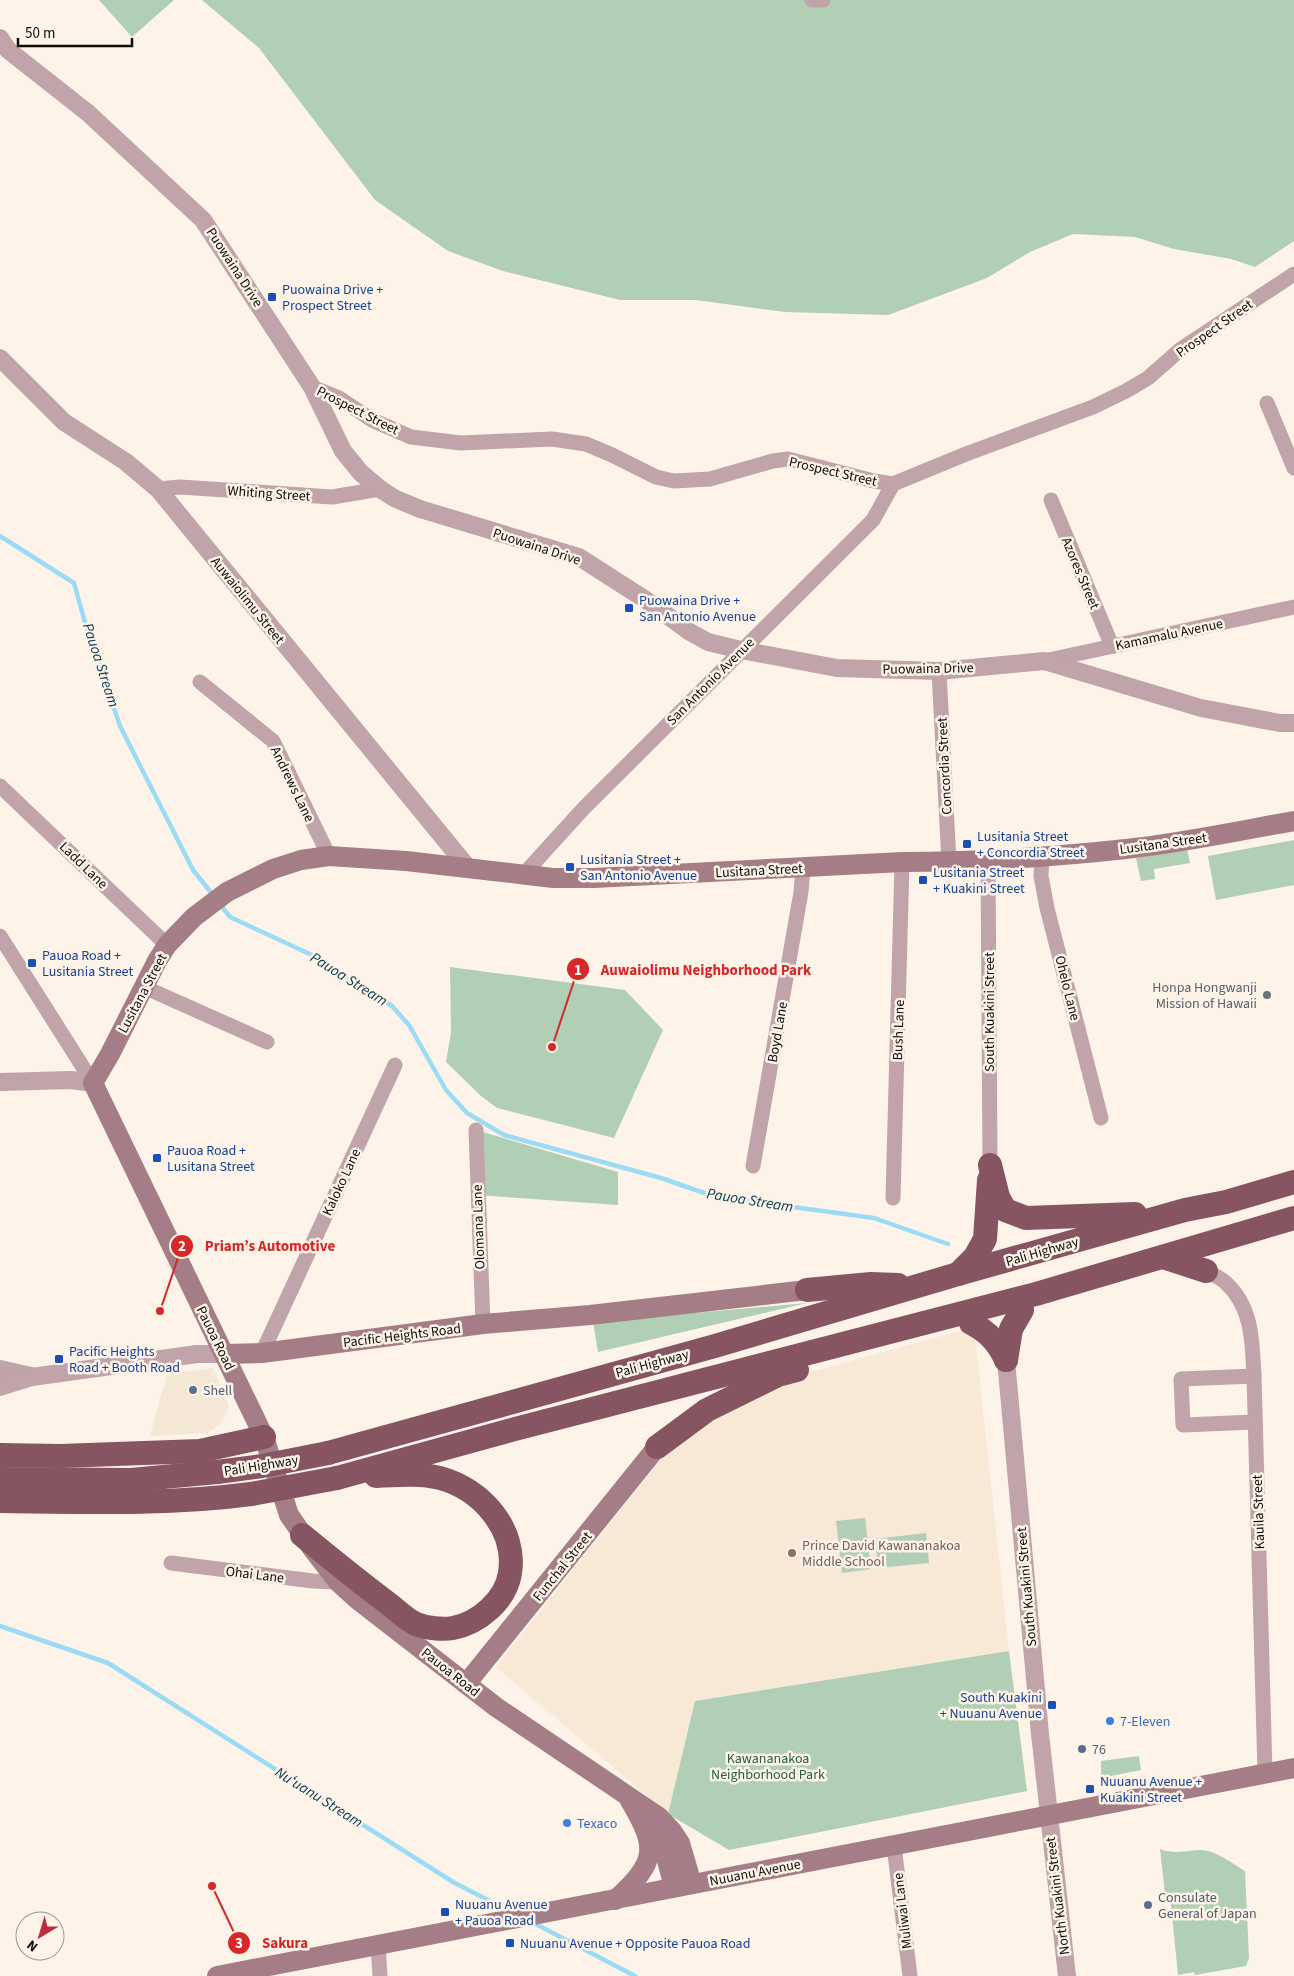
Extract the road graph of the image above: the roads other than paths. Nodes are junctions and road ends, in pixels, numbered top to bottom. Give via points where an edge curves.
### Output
1 (812, 0) edge
2 (823, 0) edge
3 (0, 38) edge
4 (1294, 274) edge
5 (0, 358) edge
6 (312, 387) junction
7 (1268, 402) dead end
8 (1294, 468) edge
9 (893, 484) junction
10 (158, 490) junction
11 (380, 490) junction
12 (1051, 500) dead end
13 (1294, 607) edge
14 (1112, 646) junction
15 (741, 650) junction
16 (1044, 661) junction
17 (939, 671) junction
18 (200, 682) dead end
19 (1294, 723) edge
20 (0, 786) edge
21 (1294, 821) edge
22 (329, 856) junction
23 (1042, 856) junction
24 (988, 859) junction
25 (902, 862) junction
26 (949, 862) junction
27 (803, 868) junction
28 (469, 869) junction
29 (523, 875) junction
30 (0, 936) edge
31 (168, 945) junction
32 (144, 986) junction
33 (267, 1042) dead end
34 (395, 1065) dead end
35 (0, 1082) edge
36 (93, 1083) junction
37 (1101, 1118) dead end
38 (476, 1130) dead end
39 (753, 1166) dead end
40 (990, 1166) junction
41 (1294, 1182) edge
42 (893, 1198) dead end
43 (1185, 1210) junction
44 (1294, 1218) edge
45 (1162, 1257) junction
46 (1122, 1269) junction
47 (1206, 1271) joint
48 (958, 1274) junction
49 (922, 1285) junction
50 (807, 1290) joint
51 (1022, 1310) junction
52 (971, 1323) junction
53 (483, 1324) junction
54 (262, 1353) junction
55 (224, 1354) junction
56 (1006, 1360) junction
57 (0, 1369) edge
58 (1254, 1376) junction
59 (32, 1377) junction
60 (0, 1388) edge
61 (1255, 1422) junction
62 (264, 1436) junction
63 (657, 1447) joint
64 (0, 1456) edge
65 (337, 1478) junction
66 (0, 1479) edge
67 (0, 1502) edge
68 (302, 1535) junction
69 (171, 1563) dead end
70 (338, 1582) junction
71 (466, 1684) junction
72 (1294, 1768) edge
73 (1265, 1772) junction
74 (628, 1797) junction
75 (1048, 1815) junction
76 (894, 1846) junction
77 (683, 1886) junction
78 (615, 1900) junction
79 (378, 1945) junction
80 (217, 1976) edge
81 (380, 1976) edge
82 (910, 1976) edge
83 (1067, 1976) edge

1 - 2 street
3 - 6 street, Puowaina Drive via 8,50 88,112 203,220
4 - 9 street, Prospect Street via 1181,349 1148,378 1126,391 1093,407
5 - 10 street, Auwaiolimu Street via 64,422 126,462
6 - 9 street, Prospect Street via 411,437 461,443 552,439 586,444 674,481 710,479 788,459
6 - 11 street, Puowaina Drive via 343,452
7 - 8 street
9 - 15 street, San Antonio Avenue via 873,520
10 - 11 street, Whiting Street via 180,487 332,497
10 - 28 street, Auwaiolimu Street
11 - 15 street, Puowaina Drive via 420,509 579,558 690,632 708,642
12 - 14 street, Azores Street
13 - 14 street, Kamamalu Avenue
14 - 16 street, Kamamalu Avenue
15 - 17 street, Puowaina Drive via 837,668
15 - 29 street, San Antonio Avenue via 584,808
16 - 17 street, Puowaina Drive
16 - 19 street, Puowaina Drive via 1201,708
17 - 26 street, Concordia Street
18 - 22 street, Andrews Lane via 273,740
20 - 31 street, Ladd Lane
21 - 23 main road, Lusitana Street via 1126,849
22 - 28 main road, Lusitana Street
22 - 31 main road, Lusitana Street via 273,869 227,892 194,917
23 - 24 main road, Lusitana Street
23 - 37 street, Ohelo Lane via 1047,908
24 - 26 main road, Lusitana Street
24 - 40 street, South Kuakini Street
25 - 26 main road, Lusitana Street
25 - 27 main road, Lusitana Street
25 - 42 street, Bush Lane
27 - 29 main road, Lusitana Street via 594,878
27 - 39 street, Boyd Lane
28 - 29 main road, Lusitana Street
30 - 36 street, Pauoa Road
31 - 32 main road, Lusitana Street
32 - 33 street
32 - 36 main road, Lusitana Street
34 - 54 street, Kaloko Lane
35 - 36 street via 72,1080
36 - 55 main road, Pauoa Road
38 - 53 street, Olomana Lane
40 - 43 highway via 1005,1210 1026,1218
40 - 48 highway via 985,1239 975,1257
41 - 43 highway, Pali Highway
43 - 48 highway, Pali Highway
44 - 45 highway, Pali Highway
45 - 46 highway, Pali Highway
45 - 47 highway
46 - 51 highway via 1116,1283
46 - 65 highway, Pali Highway via 963,1314 597,1407
47 - 58 street, Kauila Street via 1225,1282 1240,1300 1251,1326
48 - 49 highway, Pali Highway
49 - 50 highway via 871,1284
49 - 66 highway, Pali Highway, bridge via 328,1453 262,1466 131,1480
50 - 53 main road, Pacific Heights Road
51 - 52 highway
51 - 56 highway via 1011,1329
52 - 56 highway via 994,1340
52 - 63 highway via 778,1375 707,1410
53 - 54 main road, Pacific Heights Road
54 - 55 main road, Pacific Heights Road
55 - 59 street, Pacific Heights Road via 197,1354
55 - 62 main road, Pauoa Road
56 - 75 street, South Kuakini Street
57 - 59 street
58 - 61 street, Kauila Street
58 - 61 street via 1181,1379 1184,1424
59 - 60 street, Pacific Heights Road
61 - 73 street, Kauila Street
62 - 64 highway via 200,1451
62 - 68 main road, Pauoa Road via 289,1515
63 - 71 main road, Funchal Street
65 - 67 highway, Pali Highway, bridge via 223,1498
65 - 68 highway via 439,1478 475,1495 491,1510 506,1534 510,1573 501,1596 469,1624 452,1629 415,1623
68 - 70 main road, Pauoa Road
69 - 70 street, Ohai Lane
70 - 71 main road, Pauoa Road
71 - 74 main road, Pauoa Road
72 - 73 main road, Nuuanu Avenue
73 - 75 main road, Nuuanu Avenue via 1182,1791
74 - 77 main road, Pauoa Road via 652,1811 680,1843
74 - 78 main road via 646,1828 648,1856 646,1866 635,1881
75 - 76 main road, Nuuanu Avenue
75 - 83 street, North Kuakini Street
76 - 77 main road, Nuuanu Avenue
76 - 82 street, Muliwai Lane
77 - 78 main road, Nuuanu Avenue
78 - 79 main road, Nuuanu Avenue
79 - 80 main road, Nuuanu Avenue
79 - 81 street

